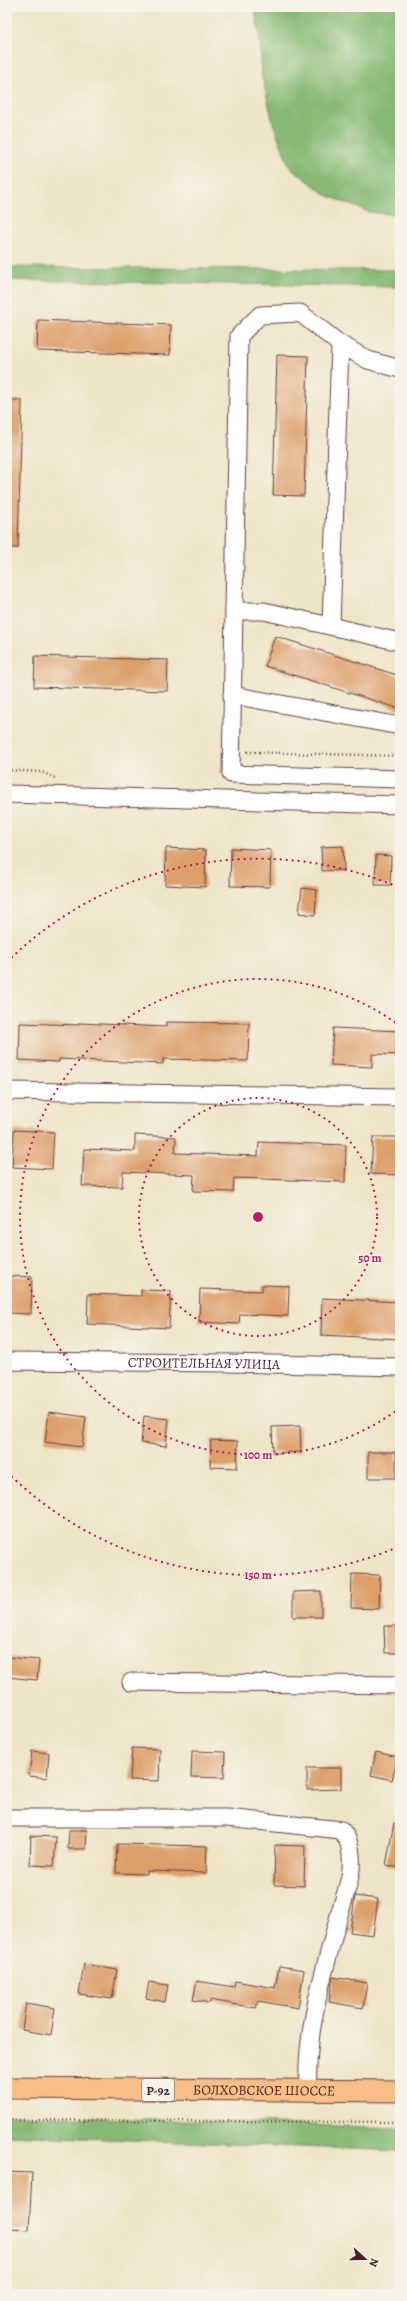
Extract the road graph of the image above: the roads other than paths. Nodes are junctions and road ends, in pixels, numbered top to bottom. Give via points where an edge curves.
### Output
1 (340, 344) junction
2 (400, 369) edge
3 (234, 611) junction
4 (331, 626) junction
5 (400, 642) edge
6 (232, 695) junction
7 (400, 726) edge
8 (400, 779) edge
9 (7, 794) edge
10 (400, 806) edge
11 (7, 1091) edge
12 (400, 1097) edge
13 (7, 1361) edge
14 (400, 1367) edge
15 (131, 1682) dead end
16 (400, 1685) edge
17 (7, 1818) edge
18 (7, 2088) edge
19 (308, 2091) junction
20 (400, 2091) edge

1 - 2 street via 368,360
1 - 3 street via 300,314 260,315 239,336
1 - 4 street
3 - 4 street via 264,611
3 - 6 street
4 - 5 street
6 - 7 street
6 - 8 street via 231,774
9 - 10 street
11 - 12 street
13 - 14 street, СТРОИТЕЛЬНАЯ УЛИЦА
15 - 16 street
17 - 19 street via 227,1818 341,1830 350,1845 350,1870 319,1989 306,2063
18 - 19 main road, БОЛХОВСКОЕ ШОССЕ / Р-92
19 - 20 main road, БОЛХОВСКОЕ ШОССЕ / Р-92

